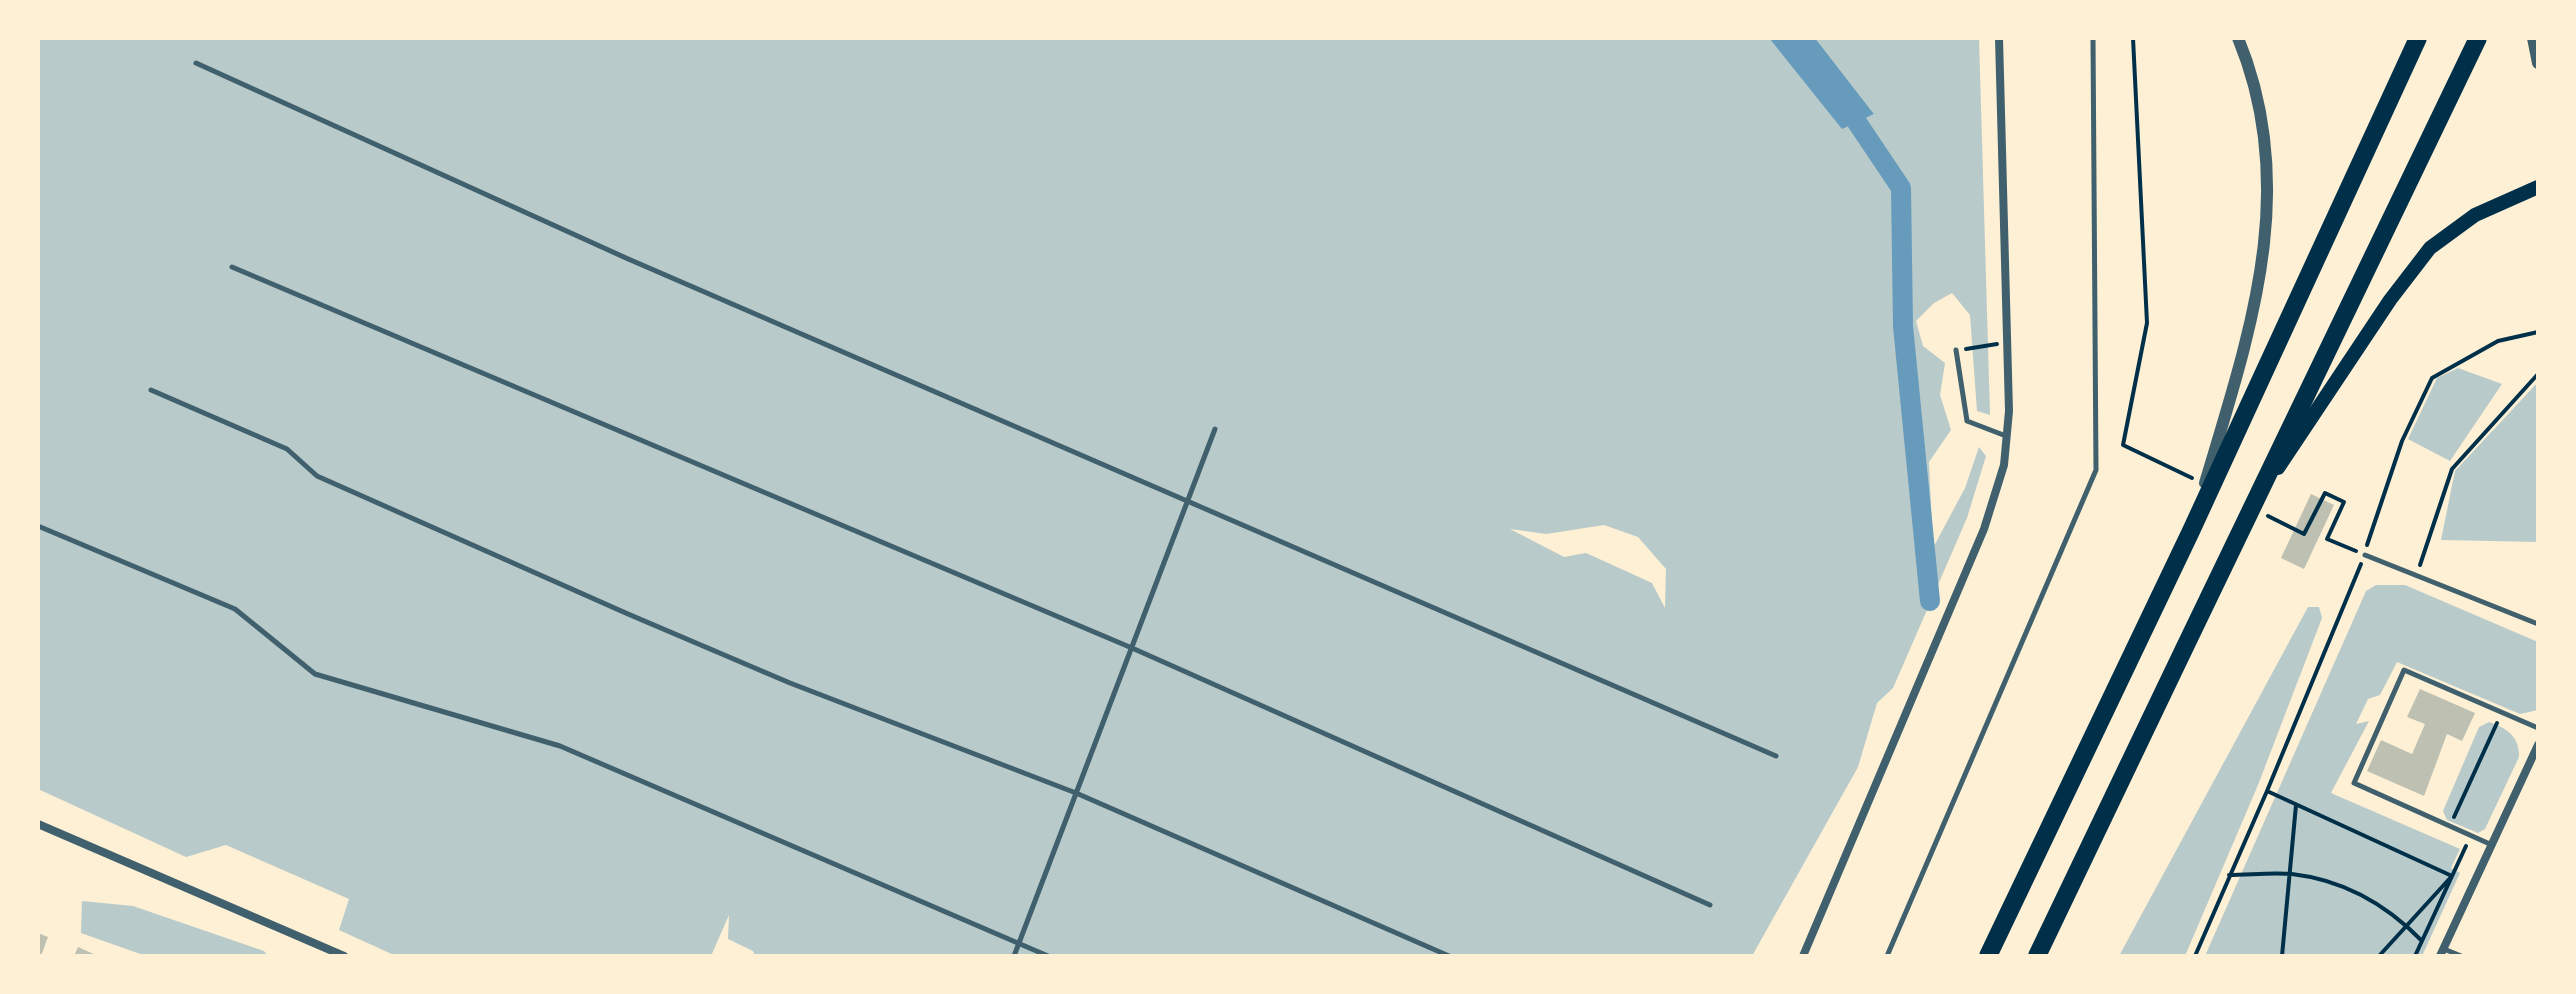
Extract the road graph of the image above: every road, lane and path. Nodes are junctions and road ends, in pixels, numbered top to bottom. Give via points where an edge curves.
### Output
1 (1999, 38) edge
2 (2093, 38) edge
3 (2133, 38) edge
4 (2238, 38) edge
5 (2418, 38) edge
6 (2478, 38) edge
7 (2533, 38) edge
8 (196, 63) dead end
9 (2538, 63) edge
10 (2538, 187) edge
11 (232, 267) dead end
12 (2538, 332) edge
13 (2007, 343) junction
14 (1956, 350) joint
15 (2538, 374) edge
16 (151, 390) dead end
17 (1215, 429) dead end
18 (2007, 436) junction
19 (2198, 481) dead end
20 (2260, 495) junction
21 (1188, 500) junction
22 (2264, 514) dead end
23 (38, 526) edge
24 (2191, 531) junction
25 (2365, 555) junction
26 (2417, 575) junction
27 (2538, 624) edge
28 (1132, 648) junction
29 (2502, 712) junction
30 (2538, 728) edge
31 (2538, 745) edge
32 (1776, 756) dead end
33 (2267, 791) junction
34 (1076, 793) junction
35 (2296, 805) junction
36 (38, 824) edge
37 (2450, 826) junction
38 (2471, 835) junction
39 (2492, 845) junction
40 (2289, 873) junction
41 (2229, 875) junction
42 (2452, 876) junction
43 (1710, 905) dead end
44 (2409, 927) junction
45 (2422, 941) junction
46 (1019, 945) junction
47 (2442, 952) edge
48 (344, 956) edge
49 (1014, 956) edge
50 (1048, 956) edge
51 (1449, 956) edge
52 (1803, 956) edge
53 (1887, 956) edge
54 (1988, 956) edge
55 (2037, 956) edge
56 (2195, 956) edge
57 (2282, 956) edge
58 (2379, 956) edge
59 (2415, 956) edge
60 (2461, 956) edge

1 - 13 street
2 - 53 lane via 2096,470
3 - 19 path via 2147,323 2123,445
4 - 24 street via 2263,135 2268,228 2253,321
5 - 24 highway
6 - 20 highway via 2304,393
7 - 9 street
8 - 21 lane via 515,209
10 - 20 main road via 2475,215 2430,248
11 - 28 lane
12 - 25 path via 2498,341 2432,378 2402,441
13 - 14 path
13 - 18 street
14 - 18 lane via 1967,421
15 - 26 path via 2452,469
16 - 34 lane via 287,449 317,476 628,614
17 - 21 lane
18 - 52 street via 2004,465 1984,529
20 - 55 highway
21 - 28 lane
21 - 32 lane
22 - 25 path via 2304,534 2325,493 2344,502 2327,539
23 - 46 lane via 235,609 315,674 560,746
24 - 54 highway
25 - 26 lane
25 - 33 path
26 - 27 lane
28 - 34 lane
28 - 43 lane
29 - 30 lane
29 - 37 path
29 - 37 lane via 2404,670 2354,783
31 - 39 street
33 - 35 path
33 - 41 path
34 - 46 lane
34 - 51 lane
35 - 40 path
35 - 42 path
36 - 48 street
37 - 38 lane
38 - 39 lane
38 - 42 path
39 - 47 street
40 - 41 path
40 - 44 path via 2334,882 2367,896
40 - 57 path
41 - 56 path
42 - 44 path
42 - 45 path
44 - 45 path
44 - 58 path
45 - 59 path
46 - 49 lane
46 - 50 lane
47 - 60 lane

